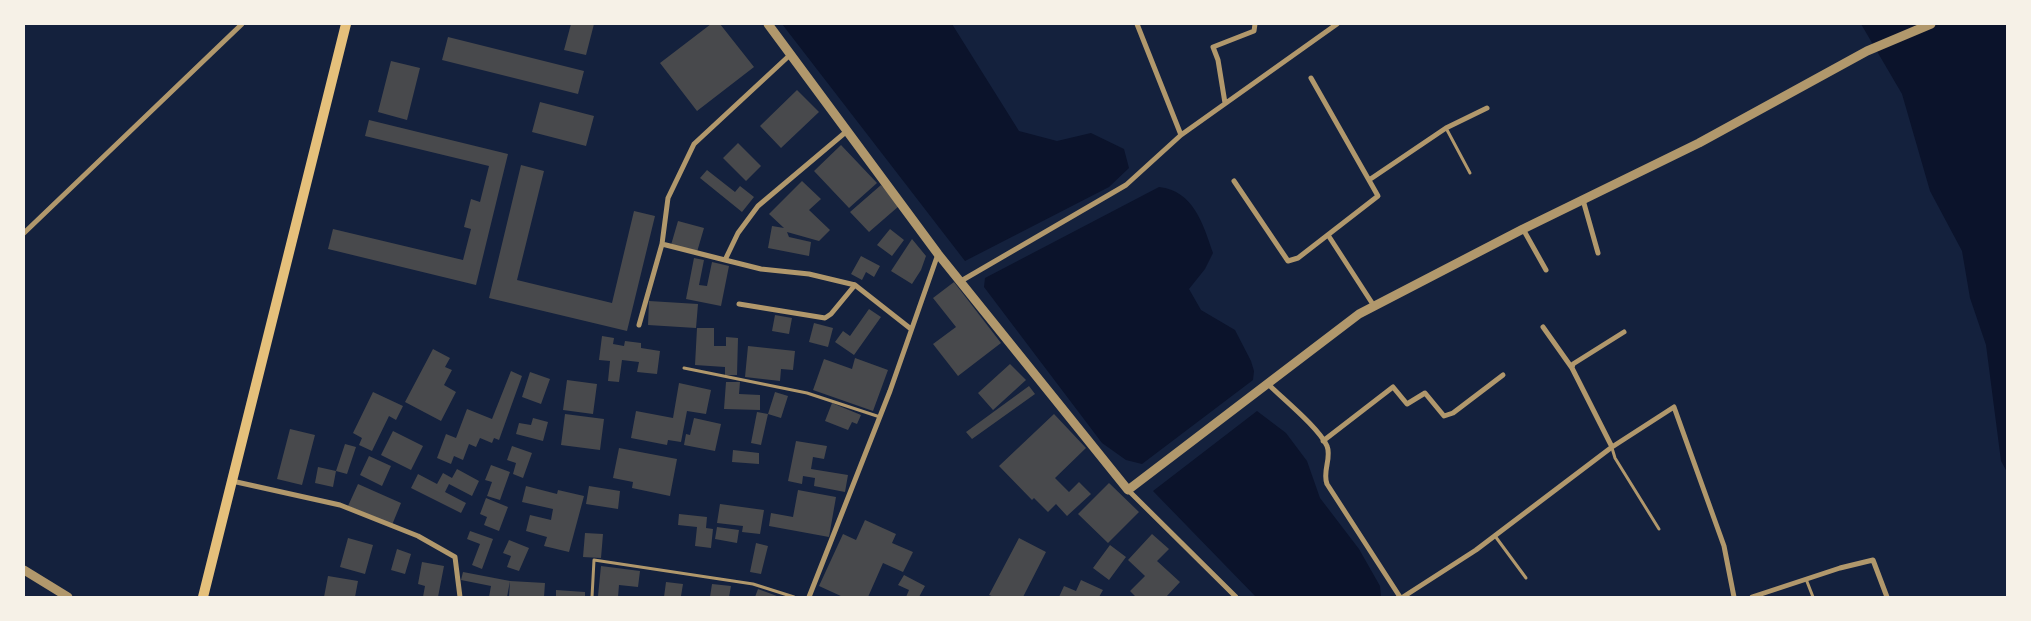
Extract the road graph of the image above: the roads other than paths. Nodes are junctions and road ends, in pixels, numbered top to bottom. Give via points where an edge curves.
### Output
1 (242, 24) edge
2 (346, 24) edge
3 (768, 24) edge
4 (1136, 24) edge
5 (1255, 24) edge
6 (1337, 24) edge
7 (1932, 24) edge
8 (791, 54) junction
9 (1312, 78) dead end
10 (1225, 104) junction
11 (1487, 108) dead end
12 (1446, 128) junction
13 (847, 130) junction
14 (1181, 136) junction
15 (1470, 173) dead end
16 (1369, 180) junction
17 (1234, 181) dead end
18 (1583, 200) junction
19 (1523, 229) junction
20 (24, 233) edge
21 (1328, 235) junction
22 (662, 244) junction
23 (1598, 253) dead end
24 (938, 254) junction
25 (725, 260) junction
26 (1546, 270) dead end
27 (961, 281) junction
28 (855, 285) junction
29 (739, 304) dead end
30 (1374, 306) junction
31 (639, 325) dead end
32 (1543, 327) dead end
33 (911, 328) junction
34 (1624, 332) dead end
35 (684, 368) dead end
36 (1572, 368) junction
37 (1503, 375) dead end
38 (1266, 386) junction
39 (880, 417) junction
40 (1323, 441) junction
41 (1612, 447) junction
42 (232, 481) junction
43 (1128, 490) junction
44 (1659, 529) dead end
45 (1495, 536) junction
46 (24, 570) edge
47 (1526, 578) dead end
48 (1806, 579) junction
49 (68, 597) edge
50 (203, 597) edge
51 (460, 597) edge
52 (592, 597) edge
53 (794, 597) edge
54 (808, 597) edge
55 (1236, 597) edge
56 (1402, 597) edge
57 (1734, 597) edge
58 (1752, 597) edge
59 (1813, 597) edge
60 (1887, 597) edge

1 - 20 street
2 - 42 main road
3 - 8 street
4 - 14 street
5 - 10 street via 1254,31 1213,47
6 - 10 street
7 - 18 street via 1867,51 1699,143
8 - 13 street
8 - 22 street via 694,144 668,198
9 - 16 street
10 - 14 street
11 - 12 street
12 - 15 lane
12 - 16 street
13 - 24 street
13 - 25 street via 758,206 738,233
14 - 27 street via 1126,185
16 - 21 street via 1378,196
17 - 21 street via 1288,261 1298,258
18 - 19 street
18 - 23 street
19 - 26 street
19 - 30 street
21 - 30 street
22 - 25 street
22 - 31 street
24 - 27 street
24 - 33 street
25 - 28 street
27 - 43 street
28 - 29 street via 826,318
28 - 33 street
30 - 38 street
32 - 36 street
33 - 39 street
34 - 36 street via 1573,364
35 - 39 lane via 807,394
36 - 41 street
37 - 40 street via 1453,413 1444,416 1425,393 1407,404 1393,387
38 - 40 street
38 - 43 street
39 - 54 street
40 - 56 street via 1328,447 1324,478 1327,484
41 - 44 lane via 1615,458
41 - 45 street
41 - 57 street via 1674,407 1724,546
42 - 50 main road
42 - 51 street via 340,505 418,536 455,557
43 - 55 street
45 - 47 lane
45 - 56 street
46 - 49 street
48 - 58 street
48 - 59 lane
48 - 60 street via 1873,560
52 - 53 lane via 594,560 753,584

